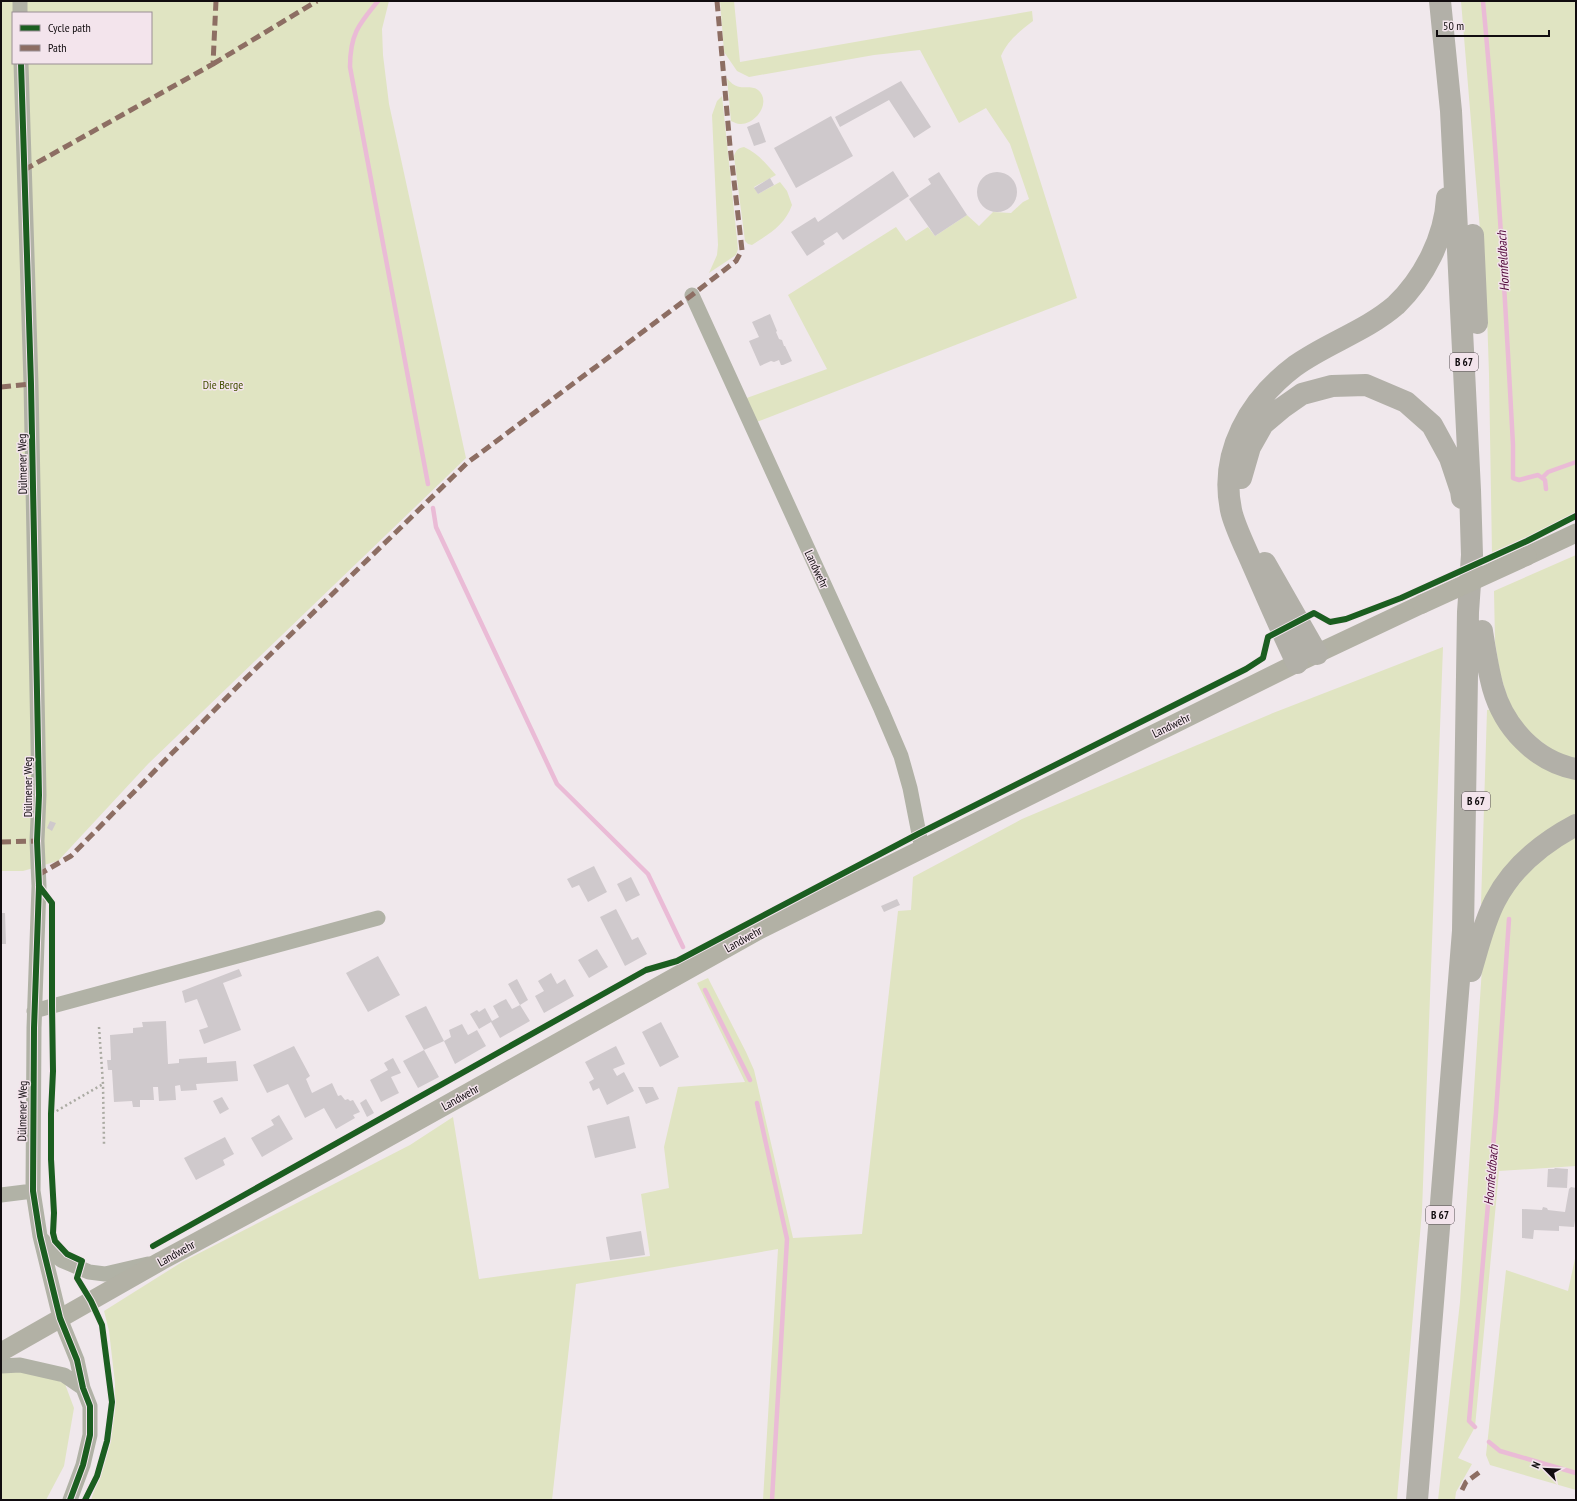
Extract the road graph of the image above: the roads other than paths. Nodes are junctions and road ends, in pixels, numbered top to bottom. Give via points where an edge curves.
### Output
1 (20, 1) edge
2 (1440, 1) edge
3 (1451, 1) edge
4 (20, 12) edge
5 (21, 64) edge
6 (1451, 111) junction
7 (692, 295) dead end
8 (1576, 533) edge
9 (1468, 612) junction
10 (1482, 631) junction
11 (1317, 654) junction
12 (1296, 663) junction
13 (1576, 769) edge
14 (1576, 825) edge
15 (922, 849) junction
16 (378, 918) dead end
17 (1471, 970) junction
18 (34, 1011) junction
19 (33, 1191) junction
20 (1, 1195) edge
21 (40, 1236) junction
22 (161, 1261) junction
23 (60, 1318) junction
24 (1, 1352) edge
25 (1, 1366) edge
26 (84, 1388) junction
27 (70, 1500) edge
28 (1417, 1500) edge
29 (1430, 1500) edge

1 - 4 street
2 - 6 highway, B 67
3 - 10 highway, B 67 via 1466,133 1476,281
5 - 18 street, Dülmener Weg via 32,384 39,787 39,886
6 - 9 highway, B 67 via 1470,490 1472,555
6 - 12 highway via 1447,204 1440,235 1421,276 1395,305 1370,323 1296,366 1268,390 1248,416 1236,440 1230,465 1231,510
7 - 15 street, Landwehr via 901,756
8 - 11 main road, Landwehr, bridge
9 - 11 highway via 1462,553 1462,491 1450,458 1432,425 1406,402 1366,385 1332,386 1302,394 1263,424 1250,447 1241,480 1240,504 1262,557
9 - 28 highway, B 67 via 1463,931
10 - 13 highway via 1493,689 1512,728 1527,744 1550,760
10 - 17 highway, B 67
11 - 12 main road, Landwehr
12 - 15 main road, Landwehr
14 - 17 highway via 1538,848 1519,865 1505,884 1494,902
15 - 22 main road, Landwehr via 759,930 337,1166
16 - 18 street
17 - 29 highway, B 67
18 - 19 street, Dülmener Weg
19 - 20 street
19 - 21 street, Dülmener Weg
21 - 22 street, Dülmener Weg via 50,1251 61,1260 88,1272 104,1274
21 - 23 street, Dülmener Weg
22 - 23 main road, Landwehr
23 - 24 main road, Landwehr
23 - 26 street, Dülmener Weg via 77,1360
25 - 26 street via 20,1365 64,1375
26 - 27 street, Dülmener Weg via 90,1406 90,1435 83,1465

